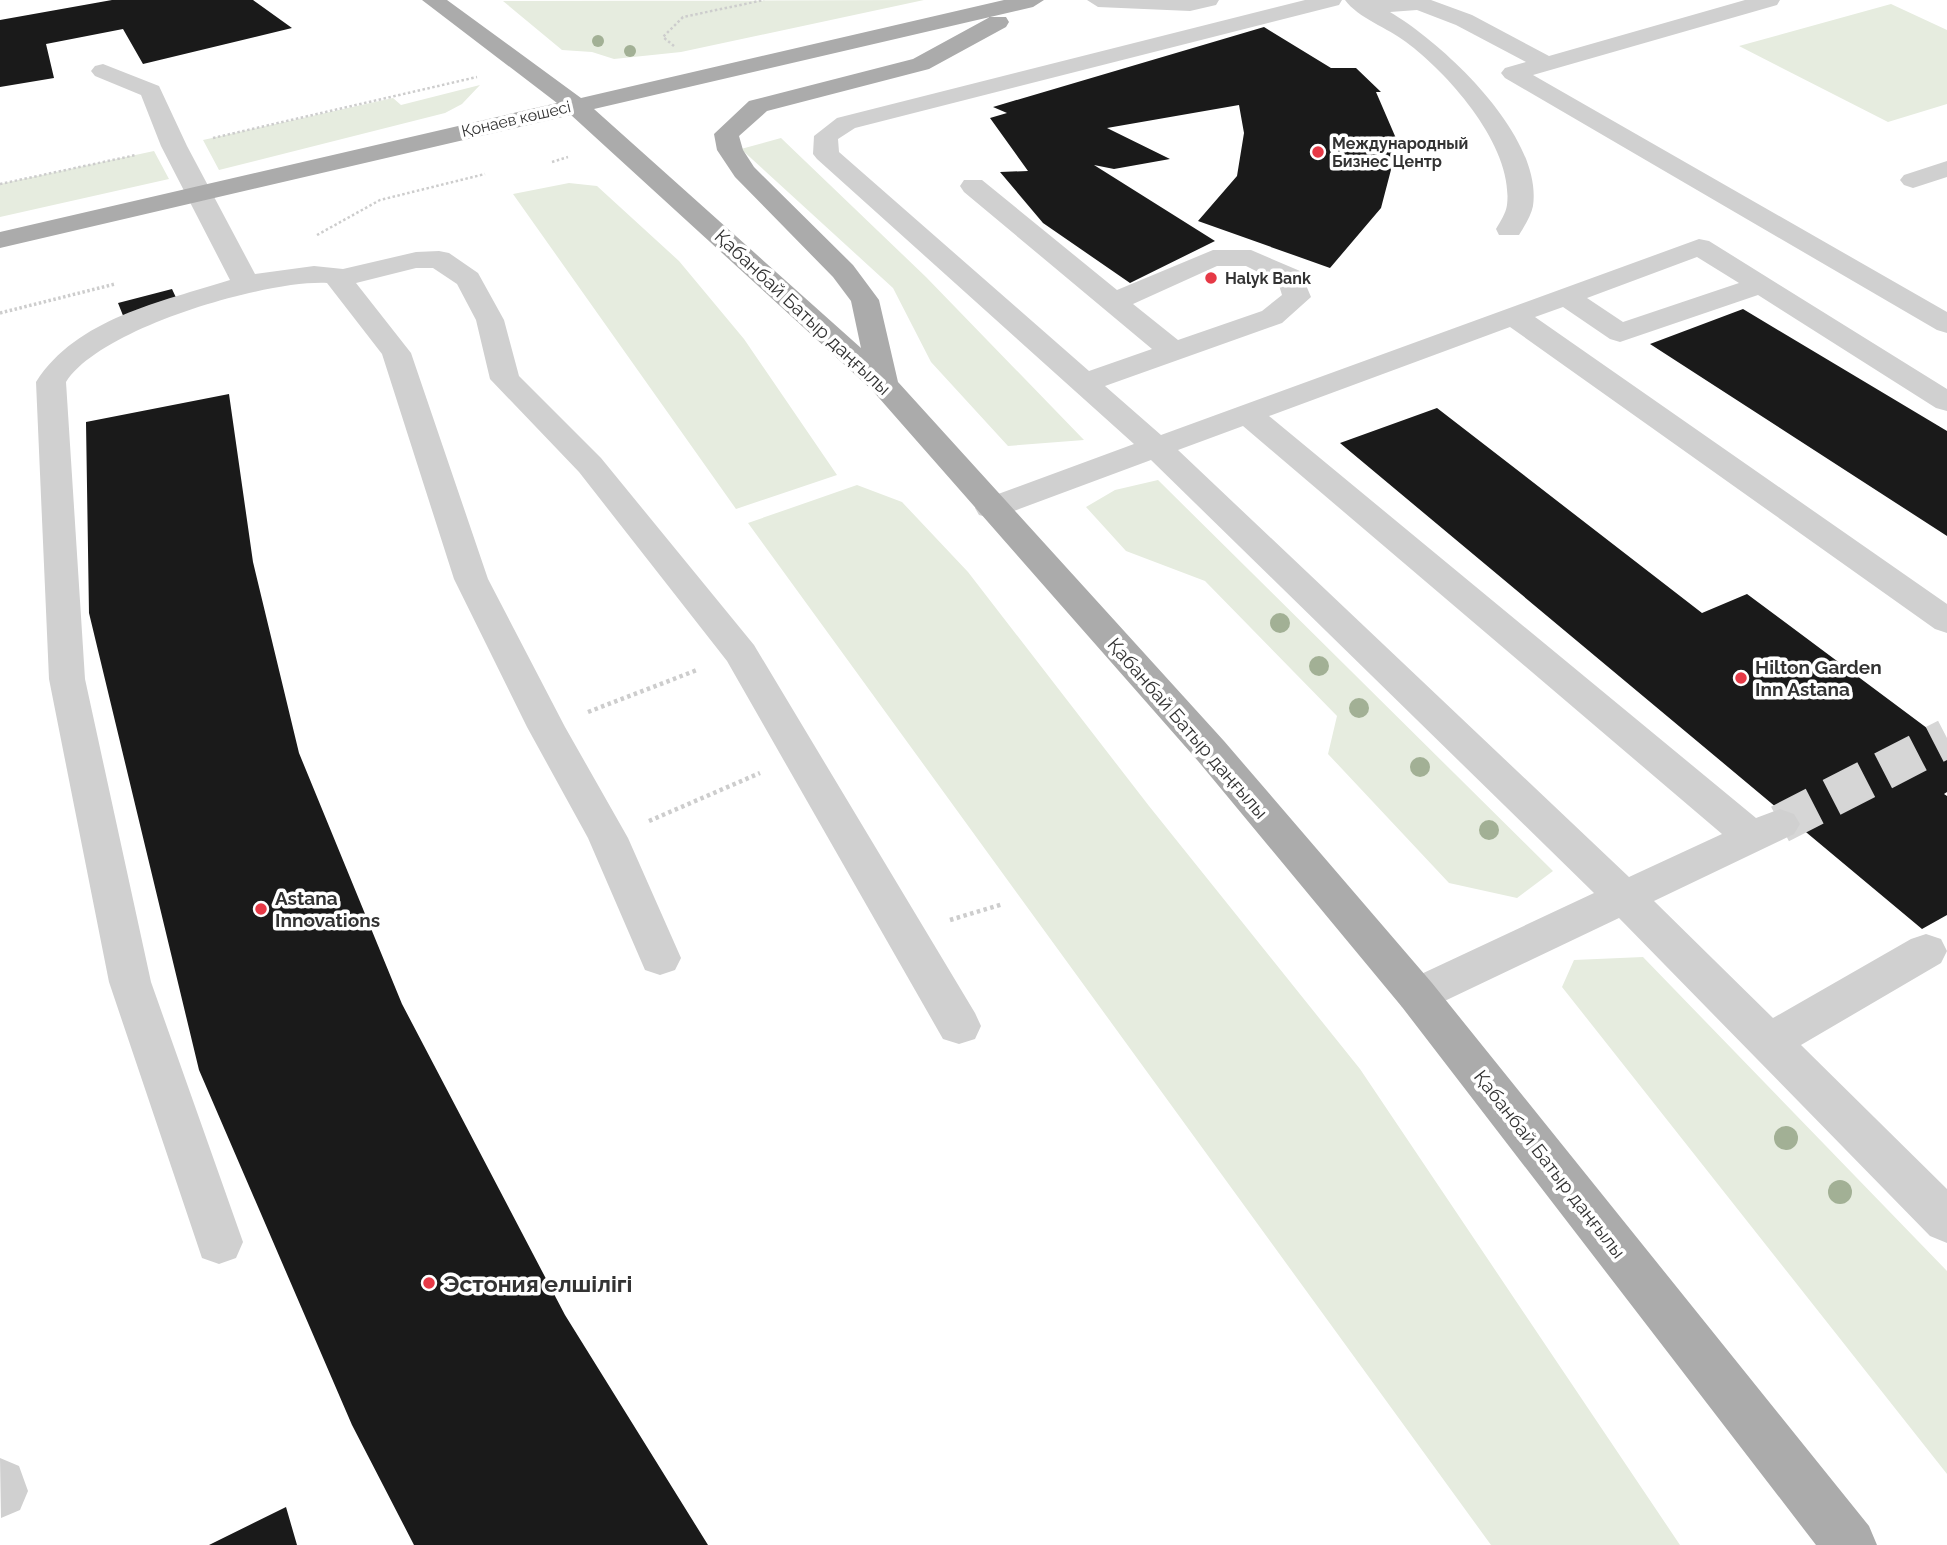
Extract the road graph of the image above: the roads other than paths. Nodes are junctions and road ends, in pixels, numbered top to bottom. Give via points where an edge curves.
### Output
1 (425, 0) edge
2 (433, 0) edge
3 (1033, 0) edge
4 (1039, 0) edge
5 (1098, 0) edge
6 (1208, 0) edge
7 (1331, 0) edge
8 (1769, 0) edge
9 (1361, 3) edge
10 (1545, 63) junction
11 (103, 71) dead end
12 (575, 105) junction
13 (1947, 169) edge
14 (1913, 180) dead end
15 (973, 186) dead end
16 (201, 193) junction
17 (1509, 229) dead end
18 (0, 240) edge
19 (339, 278) junction
20 (246, 284) junction
21 (1761, 285) junction
22 (1564, 295) junction
23 (1114, 302) junction
24 (1515, 317) junction
25 (1947, 324) edge
26 (1174, 352) junction
27 (1084, 383) junction
28 (883, 384) junction
29 (1947, 402) edge
30 (1246, 413) junction
31 (1156, 447) junction
32 (991, 508) junction
33 (1947, 621) edge
34 (1626, 899) junction
35 (1926, 951) dead end
36 (660, 958) dead end
37 (1417, 995) junction
38 (959, 1026) dead end
39 (1769, 1042) junction
40 (1947, 1222) edge
41 (219, 1242) dead end
42 (0, 1485) edge
43 (1, 1491) edge
44 (1850, 1545) edge

1 - 2 lane
2 - 12 main road, Қабанбай Батыр даңғылы
3 - 12 main road, Қонаев көшесі
4 - 28 main road via 920,64 758,106 726,134 744,172 843,271 865,300
5 - 6 lane via 1190,4
7 - 27 lane via 846,123 825,136 826,154
8 - 10 lane
9 - 10 lane via 1419,3 1464,20
9 - 17 lane via 1442,60 1486,114 1509,152 1519,182 1520,206
10 - 25 lane via 1513,73
11 - 16 lane via 151,91 174,146
12 - 16 main road, Қонаев көшесі
12 - 28 main road, Қабанбай Батыр даңғылы
13 - 14 lane
15 - 23 lane
16 - 18 main road, Қонаев көшесі
16 - 20 lane
19 - 20 lane via 314,274
19 - 36 lane via 396,353 471,579 608,838
19 - 38 lane via 439,259 468,279 490,320 505,379 590,465 741,654
20 - 41 lane via 110,332 59,365 51,383 67,679 130,982
21 - 22 lane via 1699,247
21 - 22 lane via 1620,333
21 - 29 lane
22 - 24 lane
23 - 26 lane
23 - 26 lane via 1213,258 1251,258 1290,276 1297,297 1272,317
24 - 30 lane
24 - 33 lane
26 - 27 lane
27 - 31 lane
28 - 32 main road, Қабанбай Батыр даңғылы
30 - 31 lane
30 - 34 lane via 1766,831
31 - 32 lane
31 - 34 lane
32 - 37 main road, Қабанбай Батыр даңғылы via 1211,751
34 - 37 lane
34 - 39 lane
35 - 39 lane
37 - 44 main road, Қабанбай Батыр даңғылы
39 - 40 lane
42 - 43 lane

